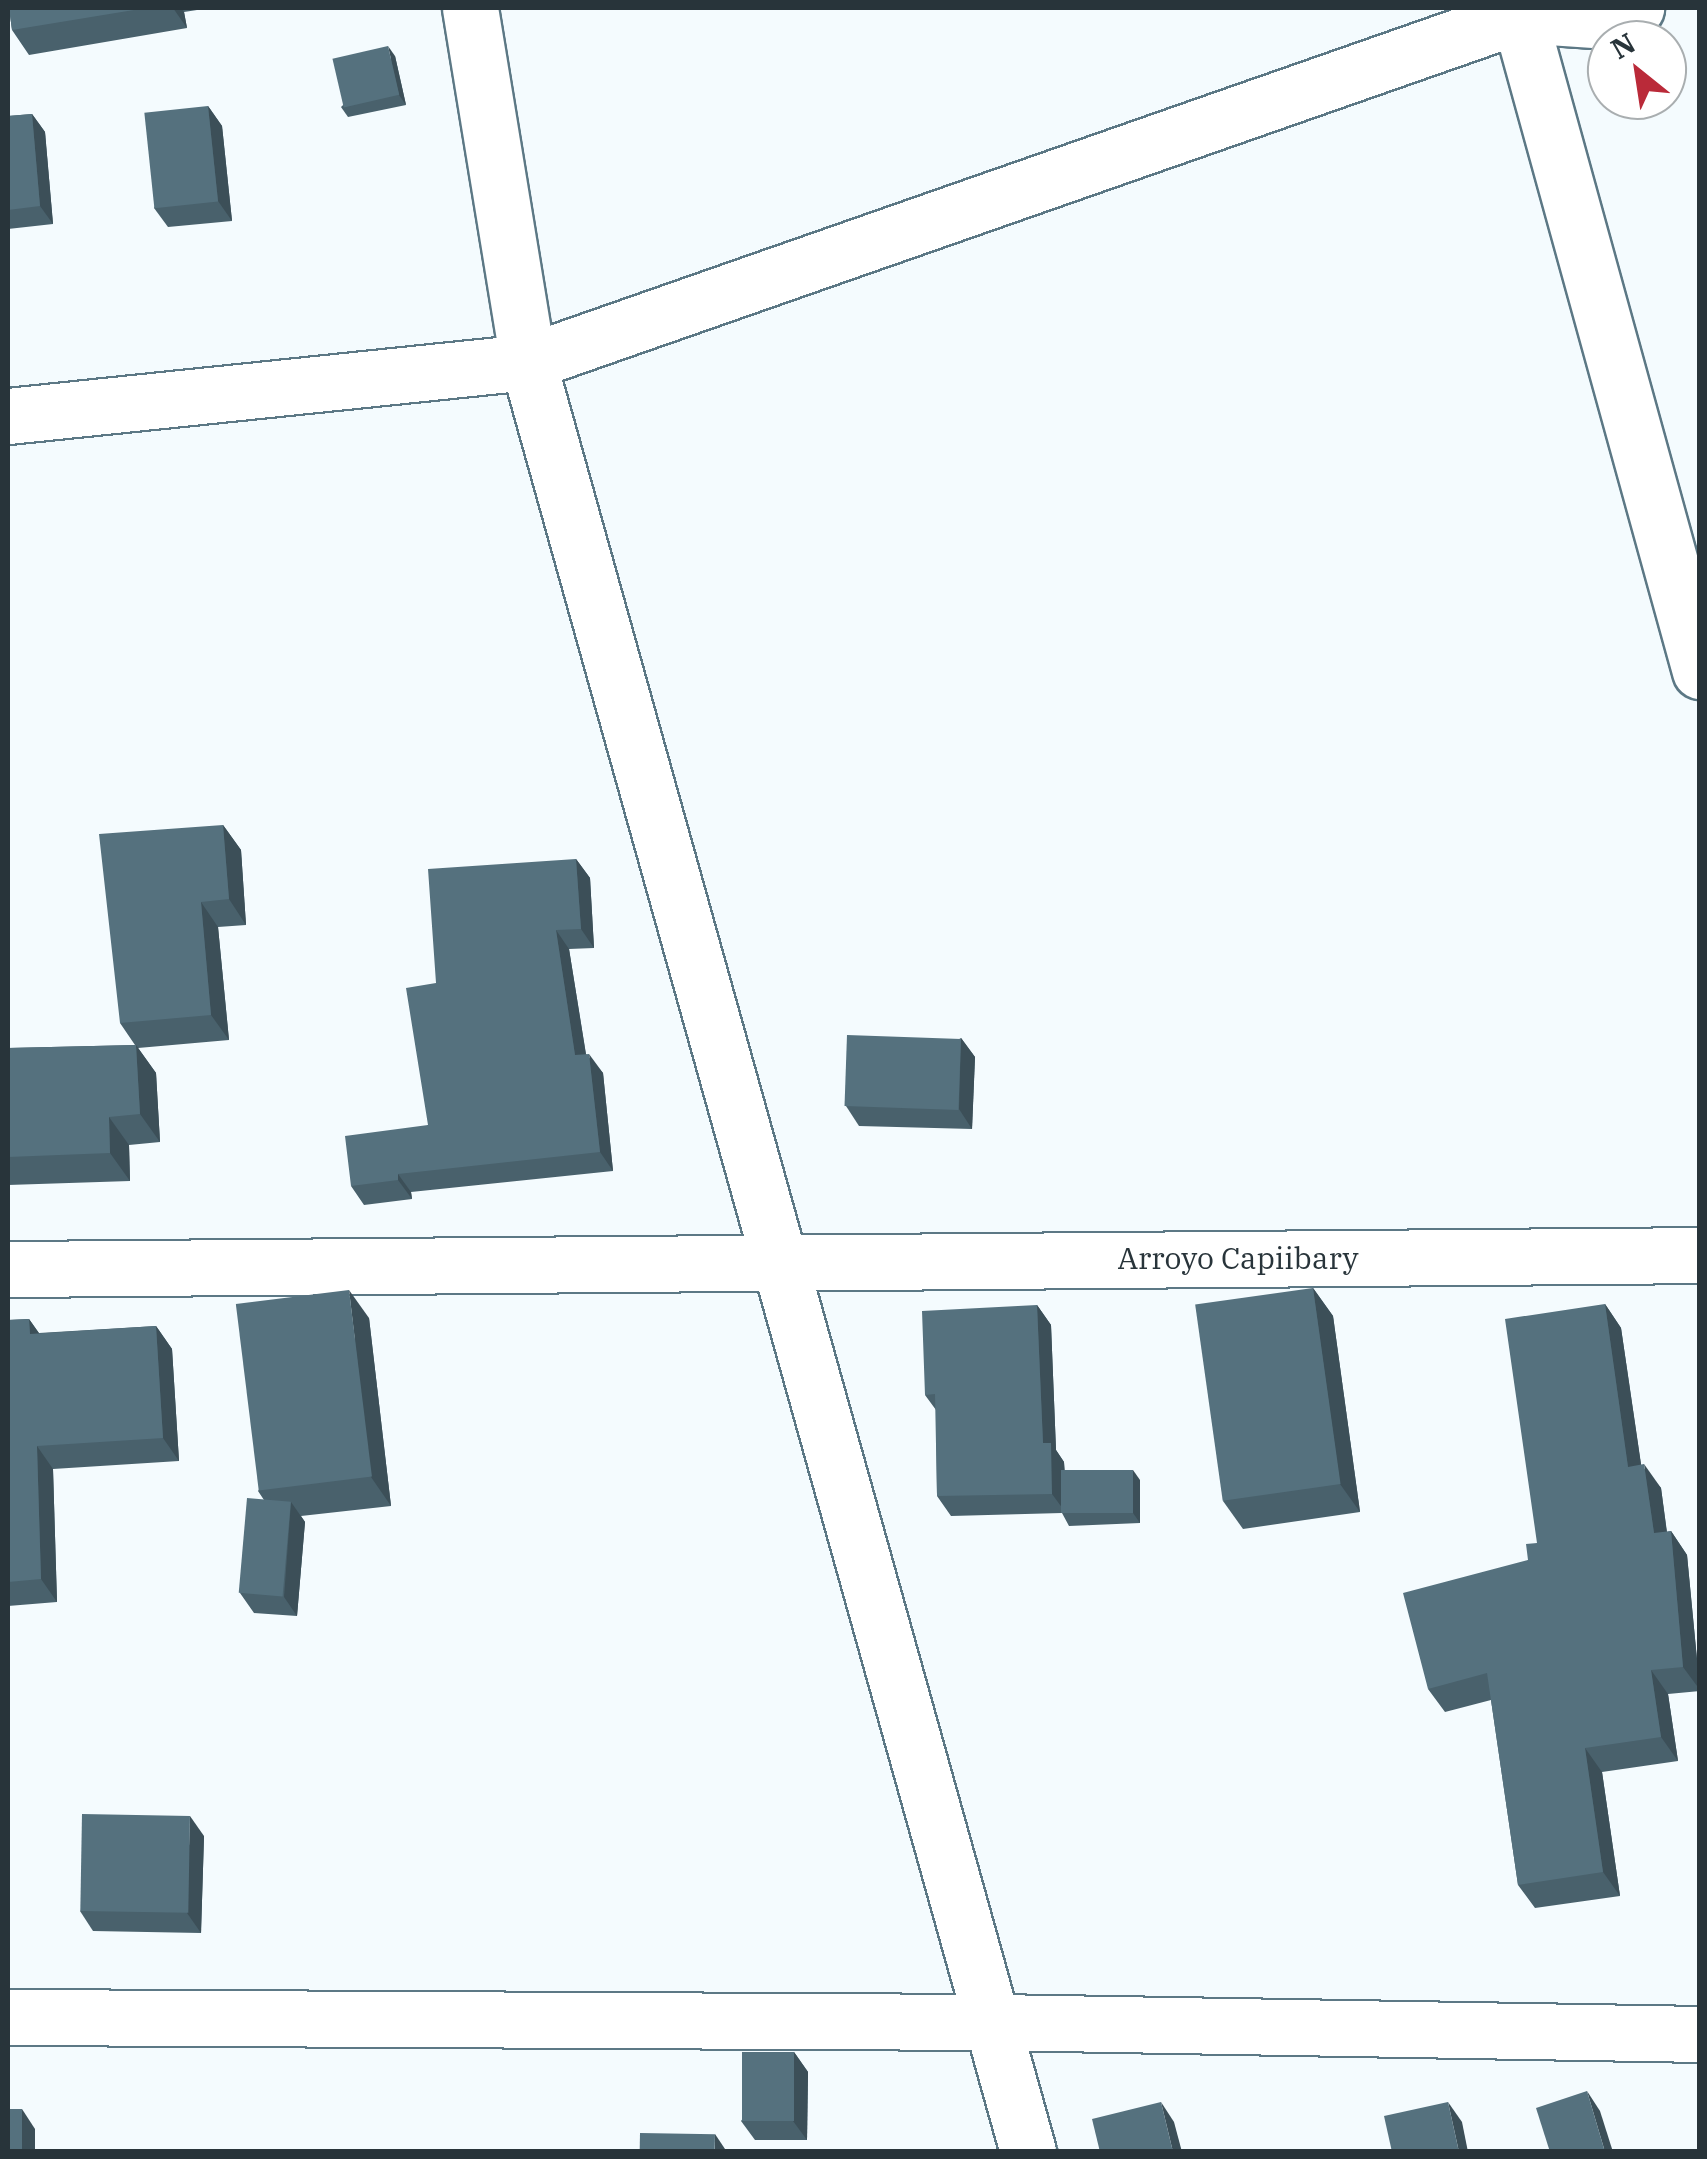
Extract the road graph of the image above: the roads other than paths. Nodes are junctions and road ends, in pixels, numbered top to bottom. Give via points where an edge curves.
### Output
1 (470, 8) edge
2 (1636, 8) edge
3 (1521, 10) edge
4 (528, 362) junction
5 (8, 416) edge
6 (1700, 671) edge
7 (1700, 1255) edge
8 (776, 1260) junction
9 (8, 1269) edge
10 (8, 2017) edge
11 (994, 2022) junction
12 (1700, 2034) edge
13 (1028, 2152) edge

1 - 4 street
2 - 3 street via 1604,21
3 - 4 street
3 - 6 street
4 - 5 street
4 - 8 street
7 - 8 street, Arroyo Capiibary
8 - 9 street, Arroyo Capiibary
8 - 11 street
10 - 11 street
11 - 12 street
11 - 13 street

